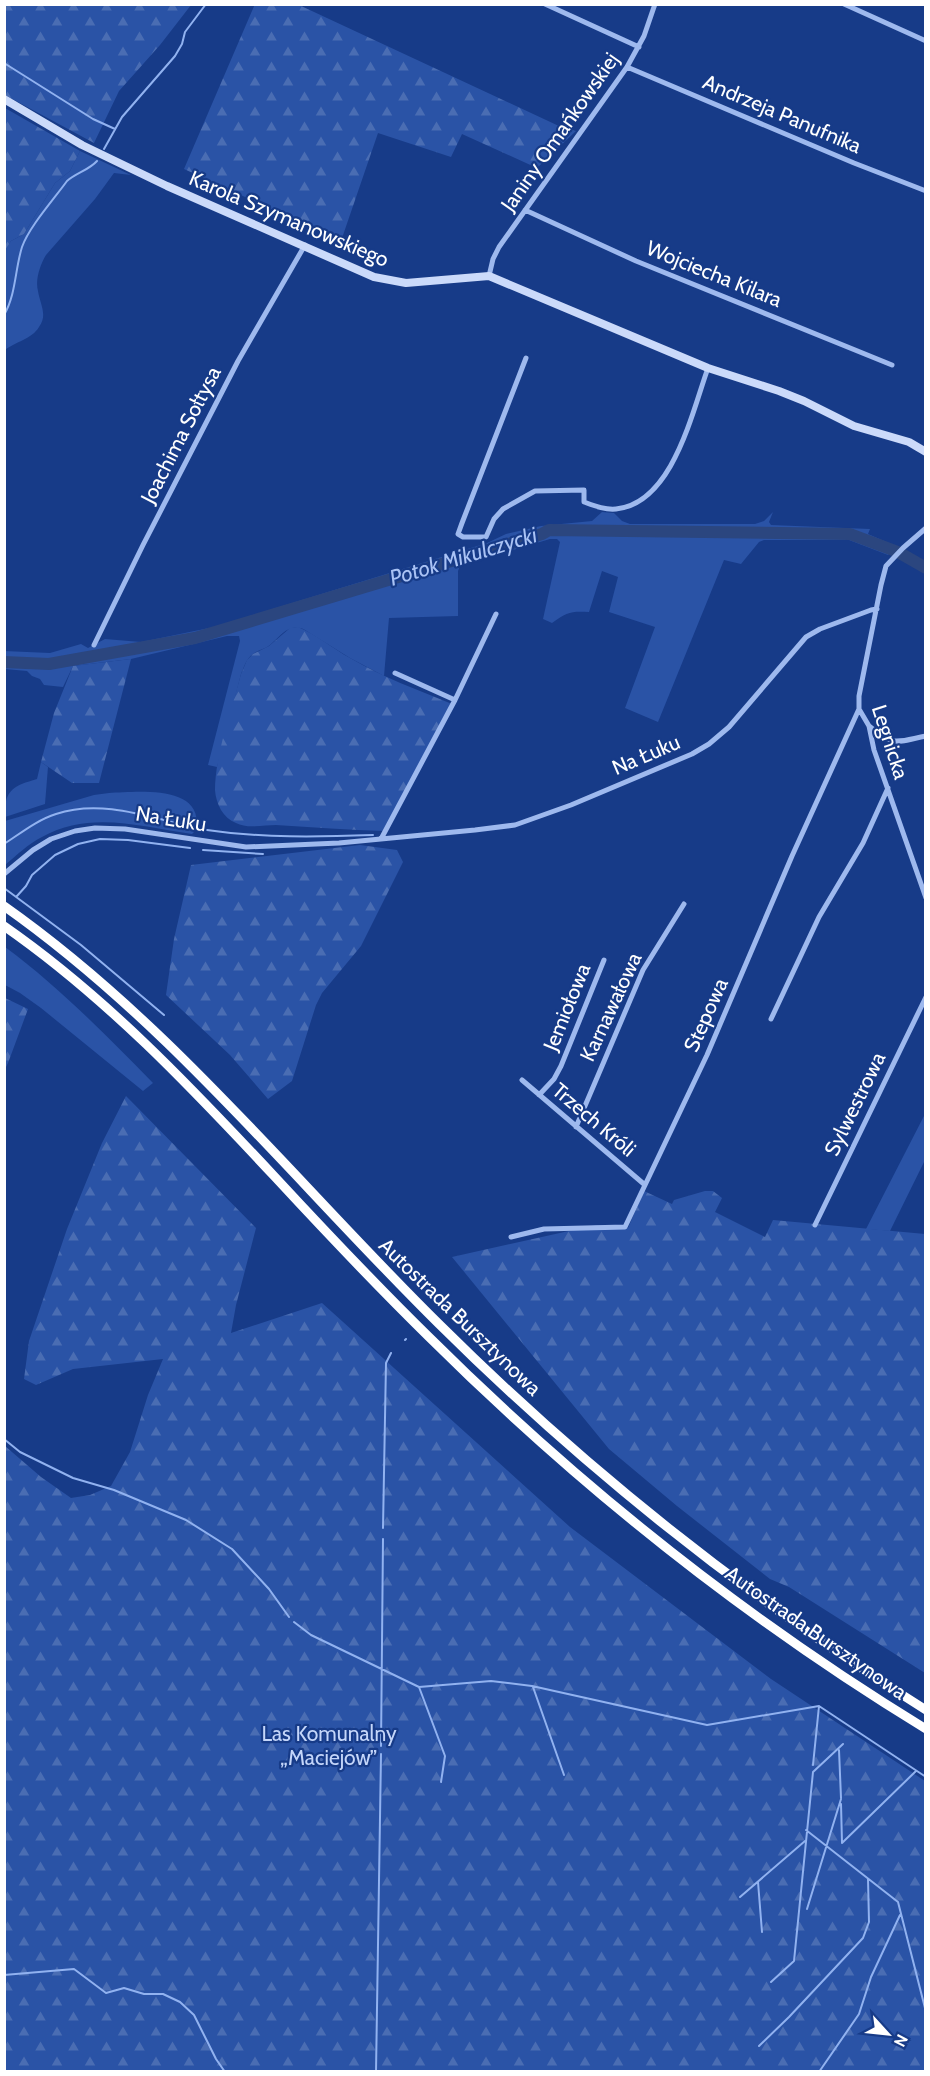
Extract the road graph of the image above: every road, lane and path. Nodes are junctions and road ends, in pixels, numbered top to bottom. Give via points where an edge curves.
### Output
1 (545, 4) edge
2 (655, 4) edge
3 (844, 4) edge
4 (926, 41) edge
5 (639, 47) junction
6 (627, 67) junction
7 (4, 99) edge
8 (926, 191) edge
9 (525, 210) junction
10 (306, 245) junction
11 (489, 276) junction
12 (526, 358) dead end
13 (892, 365) dead end
14 (708, 368) junction
15 (926, 452) edge
16 (926, 528) edge
17 (877, 609) junction
18 (496, 614) dead end
19 (94, 645) dead end
20 (394, 673) dead end
21 (455, 700) junction
22 (859, 709) junction
23 (869, 726) junction
24 (926, 736) edge
25 (888, 788) junction
26 (381, 839) junction
27 (6, 872) edge
28 (926, 898) edge
29 (684, 904) dead end
30 (4, 906) edge
31 (4, 926) edge
32 (604, 960) dead end
33 (926, 997) edge
34 (771, 1019) dead end
35 (522, 1080) dead end
36 (539, 1095) junction
37 (576, 1127) junction
38 (645, 1185) junction
39 (815, 1225) dead end
40 (511, 1237) dead end
41 (926, 1710) edge
42 (926, 1730) edge

1 - 5 street
2 - 5 street, Janiny Omańkowskiej
3 - 4 street
5 - 6 street, Janiny Omańkowskiej
6 - 8 street, Andrzeja Panufnika
6 - 9 street, Janiny Omańkowskiej
7 - 10 street, Karola Szymanowskiego via 145,176
9 - 11 street, Janiny Omańkowskiej via 499,247
9 - 13 street, Wojciecha Kilara via 636,261
10 - 11 street, Karola Szymanowskiego via 360,271 395,282
10 - 19 street, Joachima Sołtysa via 238,361
11 - 14 street, Karola Szymanowskiego
12 - 14 street via 458,534 463,537 486,537 503,509 535,491 584,490 584,502 608,509 641,499 670,468
14 - 15 street, Karola Szymanowskiego via 779,391 854,426 909,442
16 - 17 street, Legnicka via 886,567
17 - 22 street, Legnicka
17 - 26 street, Na Łuku via 820,629 806,638 729,727 692,754 515,825
18 - 21 street
20 - 21 street
21 - 26 street
22 - 23 street, Legnicka
22 - 38 street, Stepowa via 707,1055
23 - 24 street via 890,741 900,743
23 - 25 street, Legnicka
25 - 28 street, Legnicka
25 - 34 street via 863,843 819,917
26 - 27 street, Na Łuku via 246,847 95,828 51,839
29 - 37 street, Karnawałowa via 643,970
30 - 41 highway, Autostrada Bursztynowa via 140,1016 395,1280 536,1417 714,1564 811,1635
31 - 42 highway, Autostrada Bursztynowa via 78,983 145,1043 429,1337 524,1428 687,1564 801,1648
32 - 36 street, Jemiołowa via 561,1066
33 - 39 street, Sylwestrowa
35 - 36 street, Trzech Króli
36 - 37 street, Trzech Króli
37 - 38 street, Trzech Króli
38 - 40 street, Stepowa via 625,1227 544,1229

